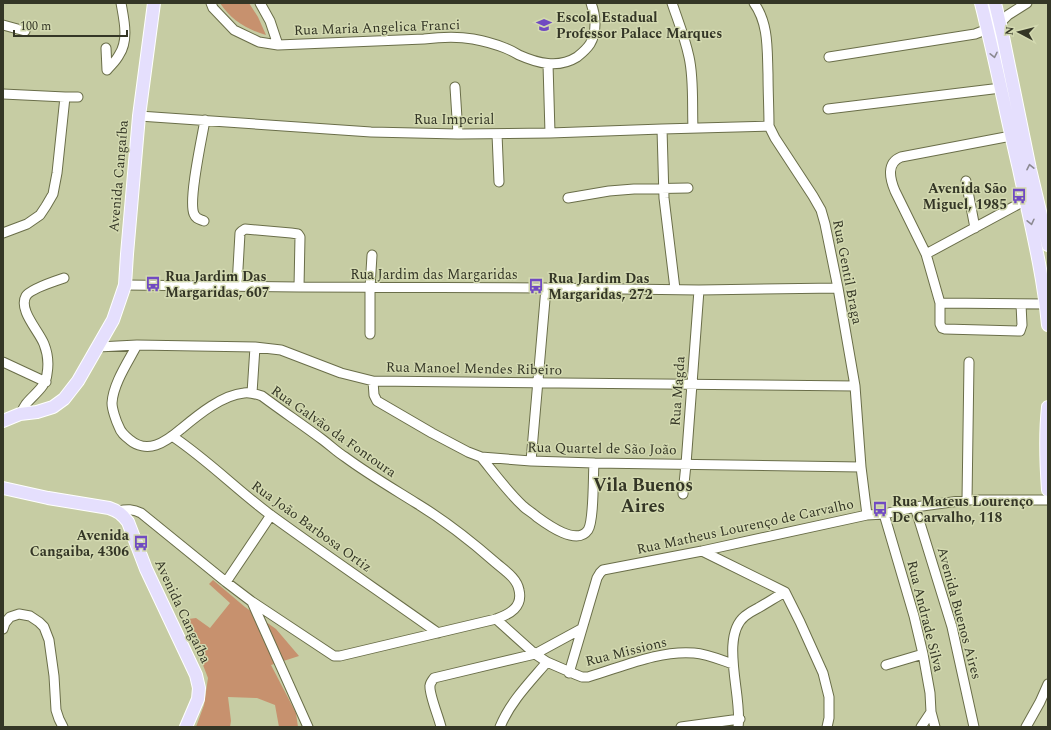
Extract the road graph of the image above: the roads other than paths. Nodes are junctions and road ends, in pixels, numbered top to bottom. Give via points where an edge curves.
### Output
1 (121, 3) edge
2 (154, 3) edge
3 (211, 3) edge
4 (260, 3) edge
5 (591, 3) edge
6 (672, 3) edge
7 (754, 3) edge
8 (981, 3) edge
9 (995, 3) edge
10 (1027, 3) edge
11 (1000, 23) junction
12 (3, 25) edge
13 (988, 29) junction
14 (25, 31) dead end
15 (278, 44) junction
16 (106, 48) dead end
17 (829, 57) dead end
18 (548, 64) junction
19 (455, 87) dead end
20 (1001, 88) junction
21 (3, 94) edge
22 (78, 97) dead end
23 (65, 98) junction
24 (828, 109) dead end
25 (139, 116) junction
26 (206, 120) junction
27 (769, 126) junction
28 (693, 128) junction
29 (662, 129) junction
30 (550, 133) junction
31 (458, 134) junction
32 (497, 134) junction
33 (1011, 136) junction
34 (966, 181) dead end
35 (499, 182) dead end
36 (663, 188) junction
37 (688, 188) dead end
38 (568, 198) dead end
39 (1026, 200) junction
40 (204, 221) dead end
41 (1046, 227) edge
42 (975, 228) junction
43 (3, 233) edge
44 (1048, 245) edge
45 (926, 254) junction
46 (372, 255) dead end
47 (64, 278) dead end
48 (125, 285) junction
49 (237, 286) junction
50 (299, 287) junction
51 (370, 288) junction
52 (546, 288) junction
53 (838, 288) junction
54 (675, 289) junction
55 (699, 290) junction
56 (940, 303) junction
57 (1021, 304) junction
58 (1046, 304) junction
59 (1048, 325) edge
60 (370, 334) dead end
61 (137, 345) junction
62 (98, 347) junction
63 (255, 347) junction
64 (3, 362) edge
65 (969, 362) dead end
66 (373, 381) junction
67 (46, 382) junction
68 (538, 384) junction
69 (692, 385) junction
70 (855, 386) junction
71 (252, 393) junction
72 (1048, 407) edge
73 (20, 414) junction
74 (3, 421) edge
75 (172, 436) junction
76 (481, 457) junction
77 (531, 461) junction
78 (594, 463) junction
79 (686, 464) junction
80 (861, 467) junction
81 (3, 488) edge
82 (1048, 490) edge
83 (683, 494) dead end
84 (967, 500) junction
85 (1048, 500) edge
86 (915, 507) junction
87 (118, 511) junction
88 (888, 513) junction
89 (141, 514) junction
90 (271, 515) junction
91 (867, 515) junction
92 (128, 522) junction
93 (702, 551) junction
94 (226, 582) junction
95 (785, 592) junction
96 (251, 601) junction
97 (496, 619) junction
98 (3, 629) edge
99 (581, 629) junction
100 (438, 633) junction
101 (535, 654) junction
102 (923, 654) junction
103 (547, 662) junction
104 (733, 664) junction
105 (886, 665) dead end
106 (569, 672) junction
107 (1048, 684) edge
108 (931, 712) junction
109 (739, 723) edge
110 (439, 726) edge
111 (63, 727) edge
112 (186, 727) edge
113 (308, 727) edge
114 (500, 727) edge
115 (681, 727) edge
116 (827, 727) edge
117 (921, 727) edge
118 (935, 727) edge
119 (974, 727) edge
120 (1026, 727) edge

1 - 16 street via 125,43 119,56 107,70
2 - 25 main road, Avenida Cangaíba
3 - 15 street, Rua Maria Angelica Franci via 234,30 260,42
4 - 15 street
5 - 18 street, Rua Maria Angelica Franci via 595,30 588,47 572,60
6 - 28 street via 689,58
7 - 27 street, Rua Gentil Braga via 764,25 767,44
8 - 13 main road
9 - 11 main road
10 - 11 street
11 - 13 street
41 -> 11 main road via 1030,169
12 - 14 street
13 - 17 street via 955,38
13 -> 20 main road
15 - 18 street, Rua Maria Angelica Franci via 457,37 491,43
18 - 30 street
19 - 31 street
20 - 24 street
20 - 33 main road
21 - 23 street
22 - 23 street
23 - 43 street via 53,194 40,215 27,224
25 - 26 street, Rua Imperial
25 - 48 main road, Avenida Cangaíba
26 - 31 street, Rua Imperial via 372,132
26 - 40 street via 192,206 197,219
27 - 28 street, Rua Imperial
27 - 53 street, Rua Gentil Braga via 821,210
28 - 29 street, Rua Imperial
29 - 30 street, Rua Imperial
29 - 36 street
30 - 32 street, Rua Imperial
31 - 32 street, Rua Imperial
32 - 35 street
33 - 39 main road
33 - 45 street via 896,159 890,174 892,181
34 - 42 street
36 - 37 street
36 - 38 street via 616,190
36 - 54 street
39 - 42 street
39 -> 58 main road
41 - 44 main road
42 - 45 street
45 - 56 street
46 - 51 street
47 - 67 street via 31,291 24,302 25,310 44,343 48,358
48 - 49 street, Rua Jardim das Margaridas
48 - 62 main road, Avenida Cangaíba via 113,320
49 - 50 street, Rua Jardim das Margaridas
49 - 50 street via 240,233 245,229 298,234
50 - 51 street, Rua Jardim das Margaridas
51 - 52 street, Rua Jardim das Margaridas
51 - 60 street
52 - 54 street, Rua Jardim das Margaridas
52 - 68 street
53 - 55 street, Rua Jardim das Margaridas
53 - 70 street, Rua Gentil Braga
54 - 55 street, Rua Jardim das Margaridas
55 - 69 street, Rua Magda
56 - 57 street
56 - 57 street via 940,324 943,329 1017,331 1020,331 1022,325
57 - 58 street
58 - 59 main road
61 - 62 street, Rua Manoel Mendes Ribeiro
61 - 63 street, Rua Manoel Mendes Ribeiro
61 - 75 street, Rua Galvão da Fontoura via 116,386 112,404 117,423 121,432 132,442 143,447 156,445
62 - 73 main road, Avenida Cangaíba via 64,399 53,407
63 - 66 street, Rua Manoel Mendes Ribeiro via 281,350 341,373
63 - 71 street
64 - 67 street
65 - 84 street
66 - 68 street, Rua Manoel Mendes Ribeiro
66 - 76 street, Rua Quartel de São João via 377,401 432,433
67 - 73 street
68 - 69 street, Rua Manoel Mendes Ribeiro
68 - 77 street
69 - 70 street, Rua Manoel Mendes Ribeiro
69 - 79 street, Rua Magda
70 - 80 street, Rua Gentil Braga
71 - 75 street, Rua Galvão da Fontoura via 222,400 203,411
71 - 97 street, Rua Galvão da Fontoura via 262,396 343,456 445,522 516,581 520,597 517,605 512,612
72 - 82 main road
73 - 74 main road, Avenida Cangaíba
75 - 90 street, Rua João Barbosa Ortiz
76 - 77 street, Rua Quartel de São João
76 - 78 street via 523,506 556,529 573,536 585,534 589,528
77 - 78 street, Rua Quartel de São João
78 - 79 street, Rua Quartel de São João
79 - 80 street, Rua Quartel de São João
79 - 83 street, Rua Magda
80 - 91 street, Rua Gentil Braga
81 - 87 main road
84 - 85 street, Rua Matheus Lourenço de Carvalho
84 - 86 street, Rua Matheus Lourenço de Carvalho
86 - 88 street, Rua Matheus Lourenço de Carvalho
86 - 119 street, Avenida Buenos Aires via 952,627
87 - 89 street via 134,510
87 - 92 main road, Avenida Cangaíba
88 - 91 street, Rua Matheus Lourenço de Carvalho
88 - 102 street, Rua Andrade Silva
89 - 92 street
89 - 94 street, Rua Galvão da Fontoura
90 - 94 street
90 - 100 street, Rua João Barbosa Ortiz
91 - 93 street, Rua Matheus Lourenço de Carvalho
92 - 112 main road, Avenida Cangaíba via 146,568 196,674 198,699
93 - 95 street
93 - 99 street, Rua Matheus Lourenço de Carvalho via 603,570 597,578
94 - 96 street, Rua Galvão da Fontoura
95 - 104 street via 740,621 733,641
95 - 116 street via 823,673 829,697
96 - 100 street, Rua Galvão da Fontoura via 334,656
96 - 113 street
97 - 100 street, Rua Galvão da Fontoura
97 - 101 street, Rua Missions
98 - 111 street via 10,617 19,614 30,616 44,627 49,640 56,710
99 - 101 street
99 - 106 street, Rua Matheus Lourenço de Carvalho
101 - 103 street, Rua Missions
101 - 110 street via 434,678 430,690
102 - 105 street
102 - 108 street, Rua Andrade Silva
103 - 106 street, Rua Missions
103 - 114 street via 513,703
104 - 106 street, Rua Missions via 684,652 652,657 588,677
104 - 109 street
107 - 120 street
108 - 117 street
108 - 118 street, Rua Andrade Silva
109 - 115 street

